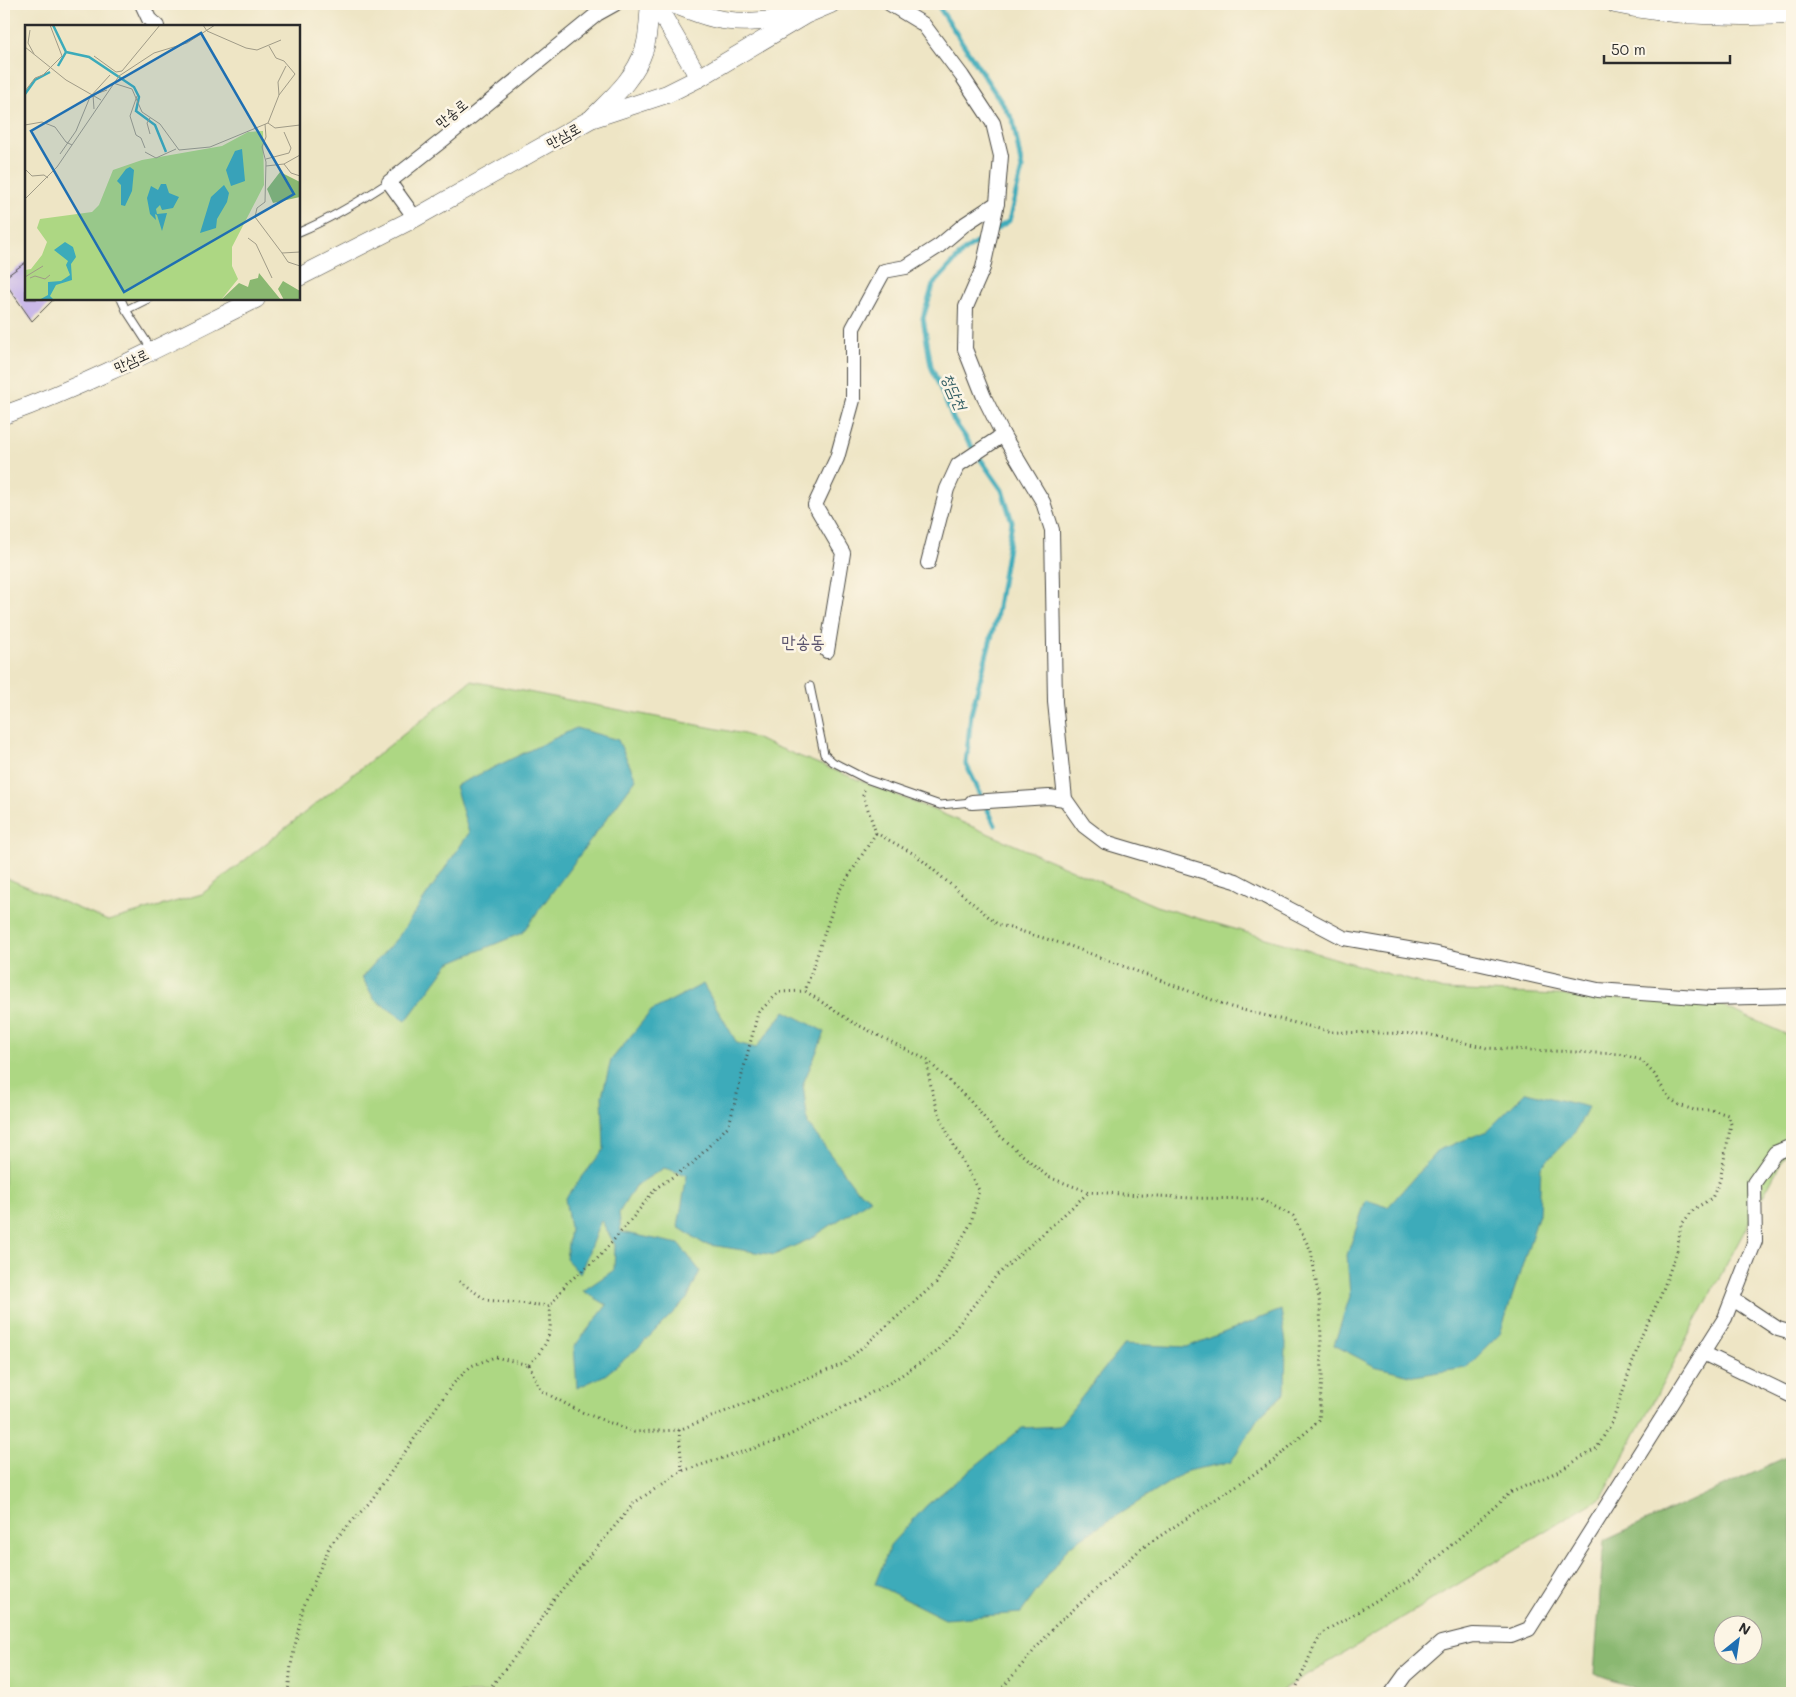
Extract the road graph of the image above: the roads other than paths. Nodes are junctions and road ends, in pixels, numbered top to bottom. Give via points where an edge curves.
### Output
1 (142, 4) edge
2 (615, 4) edge
3 (650, 4) edge
4 (656, 4) edge
5 (673, 4) edge
6 (831, 4) edge
7 (890, 4) edge
8 (1615, 4) edge
9 (805, 14) junction
10 (1792, 15) edge
11 (156, 25) edge
12 (698, 78) junction
13 (591, 119) junction
14 (389, 182) junction
15 (997, 203) junction
16 (415, 218) junction
17 (300, 232) edge
18 (300, 276) edge
19 (121, 300) edge
20 (146, 300) edge
21 (254, 300) edge
22 (126, 310) junction
23 (152, 350) junction
24 (4, 415) edge
25 (1003, 435) junction
26 (928, 563) dead end
27 (827, 651) dead end
28 (810, 686) dead end
29 (1065, 798) junction
30 (972, 802) joint
31 (1792, 996) edge
32 (1792, 1146) edge
33 (1734, 1299) junction
34 (1792, 1333) edge
35 (1703, 1353) junction
36 (1792, 1396) edge
37 (1392, 1693) edge

1 - 11 street
2 - 14 street, 만송로 via 597,14
3 - 13 street via 645,48 639,63 632,76
4 - 12 street
5 - 9 street via 714,18 737,21 769,21
6 - 9 street, 만삼로
7 - 15 street via 923,24 993,123 1001,156
8 - 10 street via 1642,10 1734,17
9 - 12 street, 만삼로
12 - 13 street, 만삼로 via 667,94
13 - 16 street, 만삼로
14 - 16 street
14 - 17 lane, 만송로
15 - 25 street via 983,268 966,307 965,348
15 - 27 street via 906,267 884,271 853,328 853,400 837,458 815,505 843,553
16 - 18 street, 만삼로
19 - 22 lane
20 - 22 lane
21 - 23 street, 만삼로
22 - 23 lane
23 - 24 street, 만삼로 via 36,404
25 - 26 street via 958,464 947,489
25 - 29 street via 1043,502 1052,530 1055,702
28 - 30 lane via 824,754 833,762 866,779 940,805
29 - 30 street
29 - 31 street via 1084,826 1105,842 1236,881 1344,938 1438,954 1598,990 1711,998
32 - 33 street via 1775,1153 1754,1183 1755,1241
33 - 34 street via 1778,1329
33 - 35 street
35 - 36 street
35 - 37 street via 1529,1629 1511,1636 1473,1635 1441,1643 1405,1675

